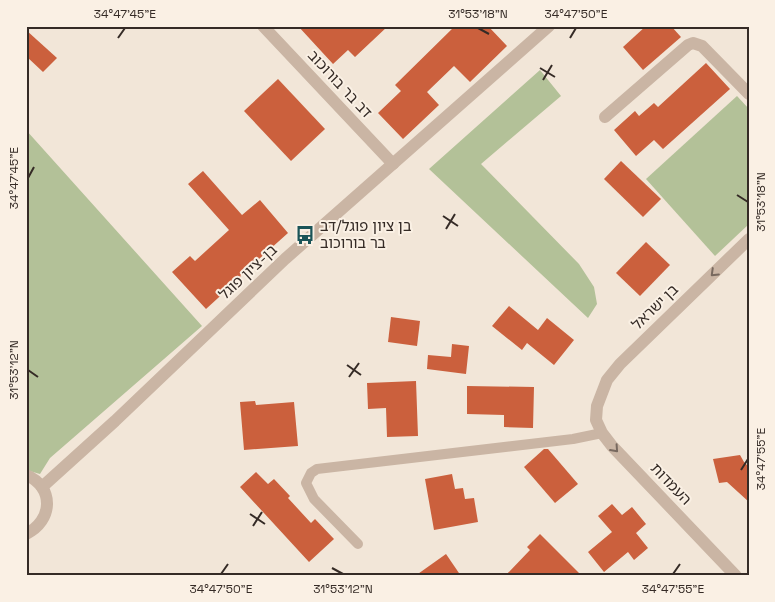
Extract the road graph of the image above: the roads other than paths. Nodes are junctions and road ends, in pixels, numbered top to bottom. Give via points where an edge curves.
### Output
1 (263, 26) edge
2 (549, 26) edge
3 (749, 94) edge
4 (605, 117) dead end
5 (393, 164) junction
6 (749, 239) edge
7 (597, 406) joint
8 (602, 432) junction
9 (26, 475) edge
10 (42, 487) junction
11 (26, 534) edge
12 (358, 544) dead end
13 (736, 576) edge

1 - 5 street, דב בר בורוכוב
2 - 5 street, בן-ציון פוגל
3 - 4 street via 707,50 693,43
5 - 10 street, בן-ציון פוגל via 285,259
6 -> 7 street, בן ישראל via 620,364 607,380
7 - 8 street, העמדות via 596,420
8 - 12 lane via 573,440 316,469 306,483 314,499
8 -> 13 street, העמדות
9 - 10 street
10 - 11 street via 47,502 45,517

